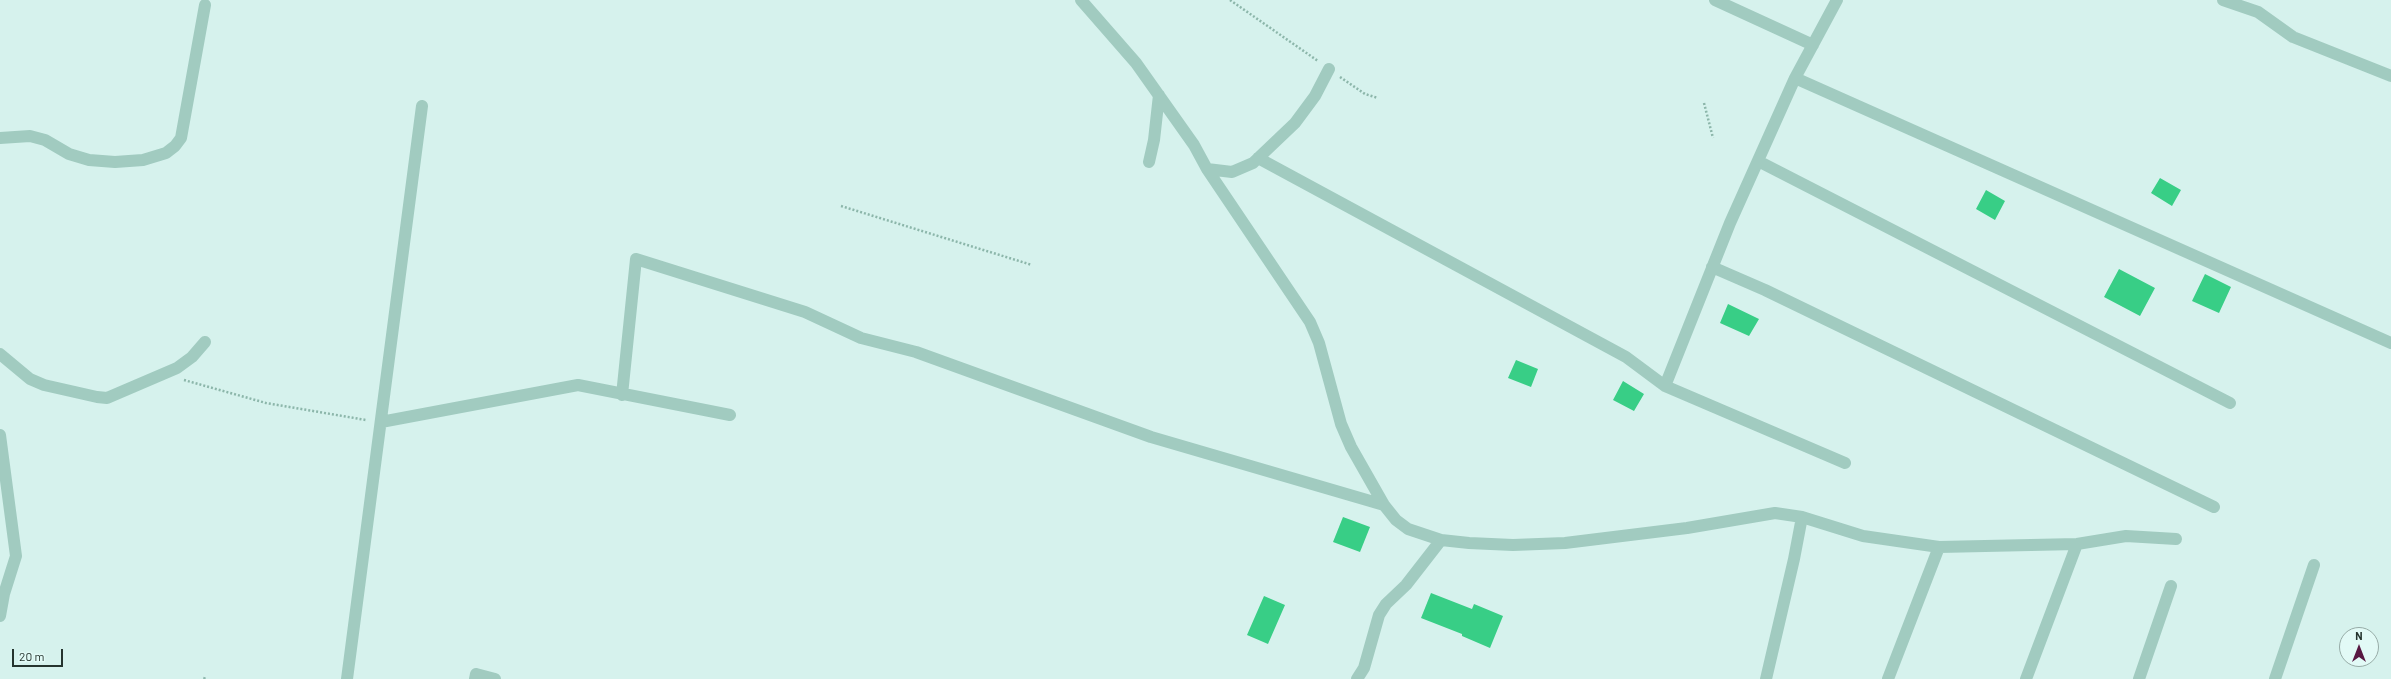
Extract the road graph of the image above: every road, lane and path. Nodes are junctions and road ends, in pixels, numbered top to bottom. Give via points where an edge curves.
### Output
1 (1081, 0) edge
2 (1230, 0) edge
3 (1715, 0) edge
4 (1837, 0) edge
5 (2223, 0) edge
6 (205, 5) dead end
7 (1813, 45) junction
8 (1329, 69) junction
9 (2391, 76) edge
10 (1795, 78) junction
11 (1159, 95) junction
12 (1378, 98) dead end
13 (1704, 103) dead end
14 (422, 106) dead end
15 (0, 138) edge
16 (1713, 138) dead end
17 (1258, 158) junction
18 (1758, 161) junction
19 (1149, 162) dead end
20 (1207, 169) junction
21 (841, 206) dead end
22 (1032, 265) dead end
23 (1712, 267) junction
24 (205, 342) dead end
25 (2391, 343) edge
26 (0, 354) edge
27 (164, 374) junction
28 (1665, 386) junction
29 (622, 395) junction
30 (2230, 403) dead end
31 (730, 415) dead end
32 (381, 422) junction
33 (0, 435) edge
34 (1845, 463) dead end
35 (1384, 505) junction
36 (2214, 507) dead end
37 (1802, 517) junction
38 (2176, 539) dead end
39 (1441, 540) junction
40 (2077, 544) junction
41 (1939, 547) junction
42 (2314, 565) dead end
43 (2171, 586) dead end
44 (0, 616) edge
45 (347, 679) edge
46 (475, 679) edge
47 (495, 679) edge
48 (1357, 679) edge
49 (1766, 679) edge
50 (1888, 679) edge
51 (2026, 679) edge
52 (2139, 679) edge
53 (2275, 679) edge

1 - 11 street via 1126,50
2 - 8 path
3 - 7 street
4 - 7 street
5 - 9 street via 2258,12 2293,37
6 - 15 street via 181,138 166,153 142,160 89,160 30,136
7 - 10 street
8 - 12 path via 1365,94
8 - 17 street via 1315,96 1295,123
10 - 18 street
10 - 25 street
11 - 19 street
11 - 20 street via 1194,145
13 - 16 path
14 - 32 street
17 - 20 street via 1253,163 1232,172
17 - 28 street via 1626,357
18 - 23 street
18 - 30 street
20 - 35 street via 1310,322 1319,343 1341,424
21 - 22 path
23 - 28 street
23 - 36 street via 1765,290
24 - 27 street via 192,357
26 - 27 street via 30,379 97,397 116,396
27 - 32 path via 266,403
28 - 34 street
29 - 31 street
29 - 32 street via 578,384
29 - 35 street via 636,259 805,312 861,338 916,352 1151,437
32 - 45 street
33 - 44 street via 16,556
35 - 39 street via 1396,520 1408,529
37 - 39 street via 1770,513 1687,528 1565,544 1469,544
37 - 41 street via 1863,536
37 - 49 street
38 - 40 street via 2126,536
39 - 48 street via 1406,585 1386,604 1380,615 1370,652
40 - 41 street
40 - 51 street
41 - 50 street
42 - 53 street
43 - 52 street
46 - 47 street via 476,674

